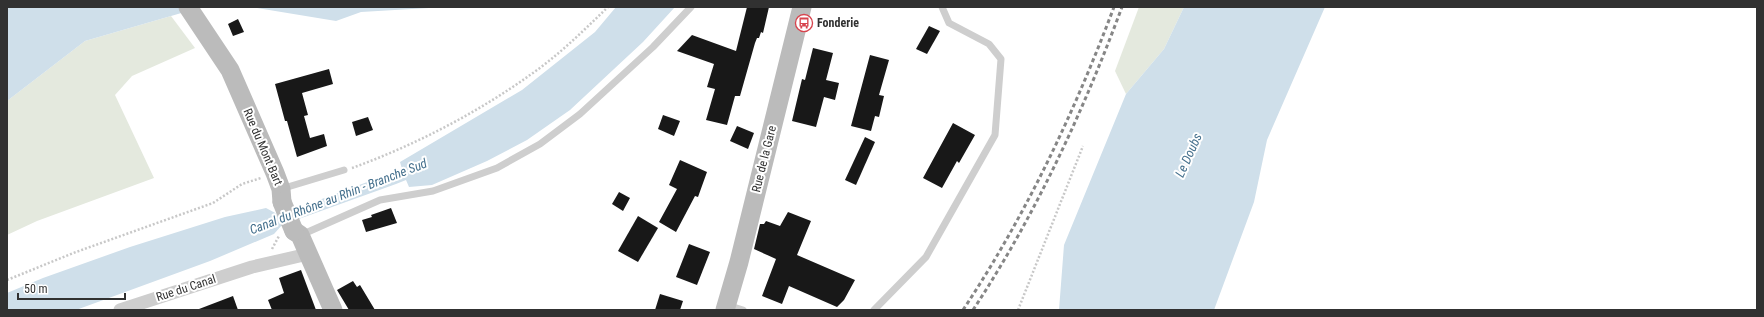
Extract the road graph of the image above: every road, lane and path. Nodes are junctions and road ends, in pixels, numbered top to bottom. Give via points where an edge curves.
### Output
1 (188, 7) edge
2 (608, 7) edge
3 (691, 7) edge
4 (802, 7) edge
5 (942, 7) edge
6 (1083, 146) dead end
7 (344, 170) joint
8 (279, 188) junction
9 (297, 233) junction
10 (308, 254) junction
11 (7, 280) edge
12 (731, 308) edge
13 (120, 310) edge
14 (333, 310) edge
15 (874, 310) edge
16 (1018, 310) edge

1 - 8 main road, Rue du Mont Bart via 230,70
2 - 7 path via 531,75 475,111 388,155
3 - 9 lane via 654,47 580,114 540,144 497,168 432,191 380,200
4 - 12 main road, Rue de la Gare
5 - 15 lane via 949,23 989,44 1001,59 995,135 926,257
6 - 16 path
7 - 8 lane
8 - 9 main road, Rue du Mont Bart, bridge
8 - 11 path via 242,184 213,203 76,252
9 - 10 main road, Rue du Mont Bart
10 - 13 street, Rue du Canal via 252,267
10 - 14 main road, Rue du Mont Bart

